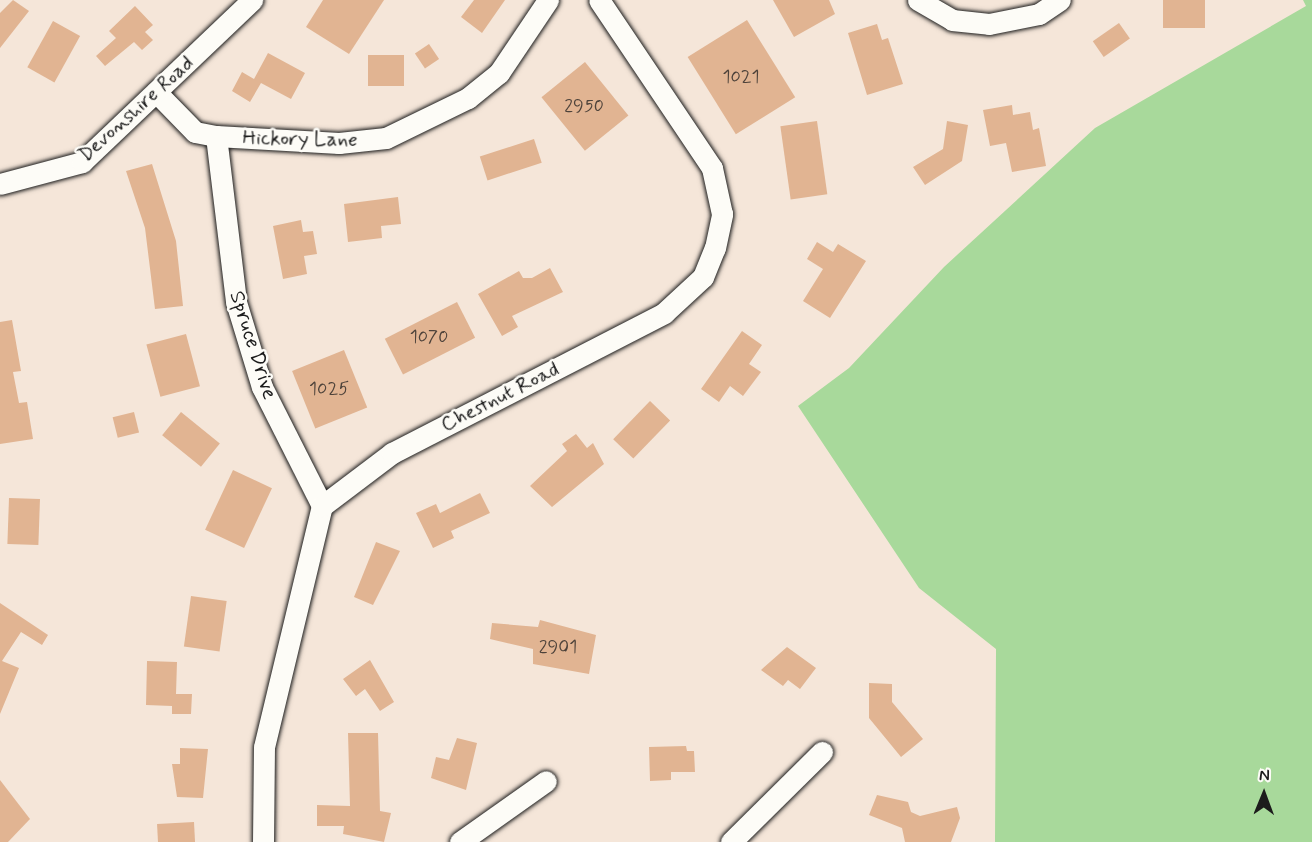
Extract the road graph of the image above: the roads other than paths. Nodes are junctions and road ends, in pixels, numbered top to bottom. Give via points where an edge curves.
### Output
1 (252, 0) edge
2 (548, 0) edge
3 (599, 0) edge
4 (918, 0) edge
5 (1060, 0) edge
6 (156, 92) junction
7 (216, 136) junction
8 (0, 184) edge
9 (322, 506) junction
10 (822, 752) dead end
11 (546, 780) dead end
12 (262, 842) edge
13 (460, 842) edge
14 (731, 842) edge

1 - 6 street, Devonshire Road
2 - 7 street, Hickory Lane via 499,73 423,123 386,138 339,143
3 - 9 street, Chestnut Road via 712,168 722,214 704,277 664,313 392,453
4 - 5 street via 952,20 989,24 1039,14
6 - 7 street, Hickory Lane via 195,132
6 - 8 street, Devonshire Road via 82,162
7 - 9 street, Spruce Drive via 236,302 262,387
9 - 12 street via 264,747
10 - 14 street
11 - 13 street

